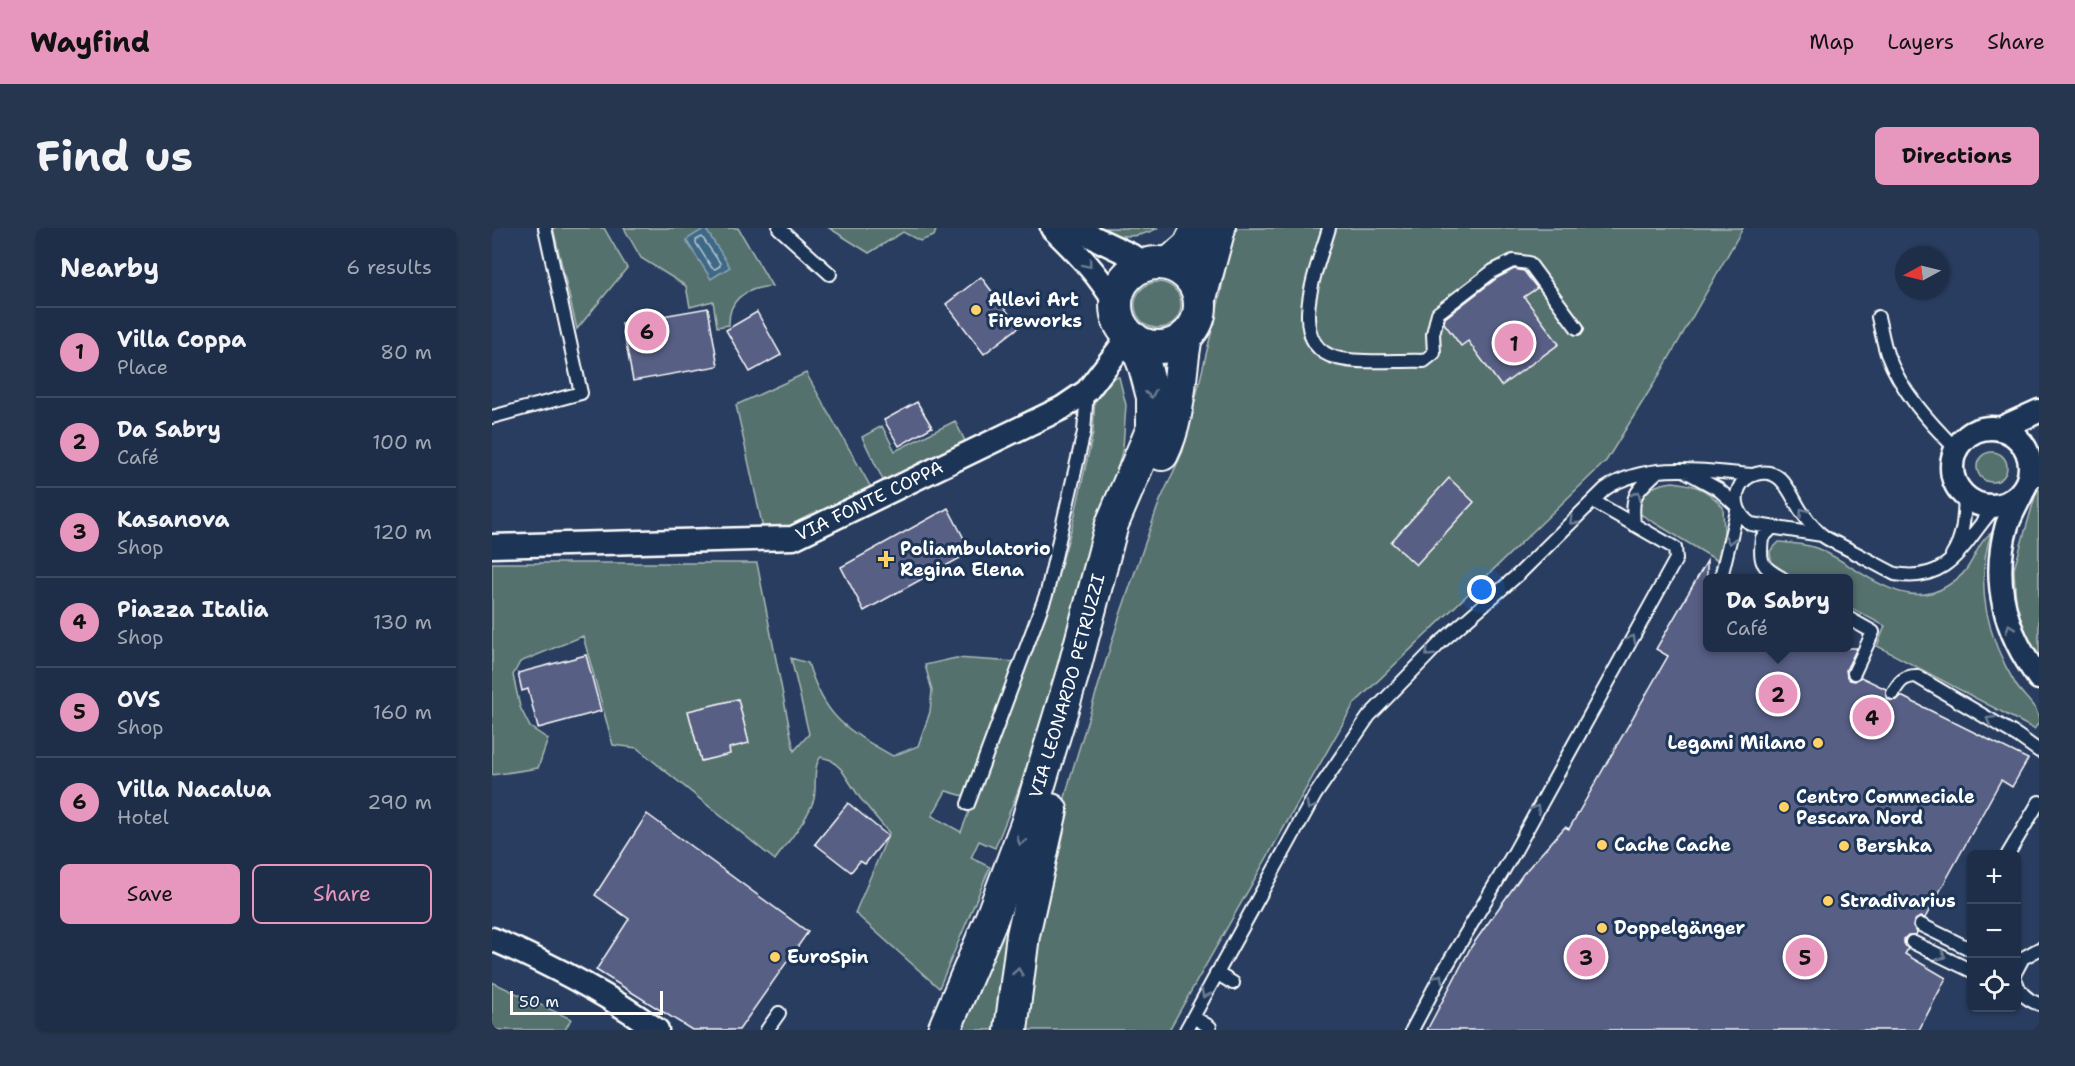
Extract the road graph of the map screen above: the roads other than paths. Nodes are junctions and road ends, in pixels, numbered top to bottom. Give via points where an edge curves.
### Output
1 (545, 228) edge
2 (779, 228) edge
3 (1052, 228) edge
4 (1074, 228) edge
5 (1198, 228) edge
6 (1220, 228) edge
7 (1329, 228) edge
8 (1159, 264) junction
9 (830, 274) dead end
10 (1200, 298) junction
11 (1117, 306) junction
12 (1878, 317) dead end
13 (1577, 328) dead end
14 (1186, 336) junction
15 (1132, 337) junction
16 (1087, 391) junction
17 (2039, 411) edge
18 (492, 417) edge
19 (1999, 429) junction
20 (2039, 437) edge
21 (1956, 449) junction
22 (1683, 470) junction
23 (1657, 472) junction
24 (2030, 474) edge
25 (1752, 475) junction
26 (1965, 496) junction
27 (1593, 501) junction
28 (1996, 506) junction
29 (1737, 507) junction
30 (1634, 525) junction
31 (1772, 528) junction
32 (1822, 535) junction
33 (492, 546) edge
34 (1945, 566) junction
35 (1722, 573) dead end
36 (1774, 574) edge
37 (1853, 621) edge
38 (1854, 673) dead end
39 (2039, 678) edge
40 (1893, 693) dead end
41 (2039, 752) edge
42 (2039, 802) edge
43 (968, 804) dead end
44 (2011, 850) edge
45 (1922, 925) dead end
46 (492, 939) edge
47 (1912, 942) dead end
48 (1967, 948) edge
49 (2039, 949) edge
50 (2021, 954) edge
51 (1967, 969) edge
52 (1216, 973) junction
53 (1233, 983) dead end
54 (2021, 995) edge
55 (2039, 1004) edge
56 (779, 1013) dead end
57 (1193, 1017) junction
58 (1210, 1027) dead end
59 (657, 1030) edge
60 (767, 1030) edge
61 (944, 1030) edge
62 (1011, 1030) edge
63 (1186, 1030) edge
64 (1412, 1030) edge

1 - 18 lane via 581,393
2 - 9 lane
3 -> 11 street via 1107,288
4 - 8 street
5 - 8 main road via 1189,246
6 - 10 main road
7 - 13 lane via 1307,307 1308,330 1314,345 1337,358 1424,361 1434,353 1438,313 1493,271 1513,261 1529,263
8 - 10 main road via 1180,269
8 - 11 main road via 1138,268 1129,275 1118,294
10 - 14 main road via 1200,312
11 - 15 main road via 1123,327
12 - 21 lane via 1887,355 1902,384 1932,425
14 - 15 main road via 1160,347
62 -> 14 main road, VIA LEONARDO PETRUZZI via 1023,935 1055,794 1132,520 1173,427
15 - 16 street, VIA FONTE COPPA
15 -> 61 main road, VIA LEONARDO PETRUZZI via 1153,397 1153,428 1112,524 1027,824
16 - 33 street, VIA FONTE COPPA via 1046,417 793,538
16 - 43 lane via 1084,432 1047,592
17 - 19 street
19 - 21 street via 1974,432
19 - 24 street via 2024,447
20 - 24 street
21 - 26 street via 1953,474
22 - 23 lane
22 - 25 lane
22 - 29 lane via 1718,489
23 - 27 lane via 1617,481
30 -> 23 lane via 1635,495
24 - 28 street via 2015,498
39 -> 24 street via 2009,627 2001,577 2007,525
25 - 29 lane via 1739,488
32 -> 25 lane via 1782,480 1768,472
26 - 28 street via 1985,506
26 - 34 lane via 1958,545
27 - 30 lane
27 -> 52 lane via 1520,573 1441,642 1369,716 1315,795
28 - 34 lane via 1967,545
29 - 31 lane via 1751,524
29 -> 35 lane
64 -> 30 lane via 1676,559 1675,548
31 - 32 lane
31 - 36 lane via 1762,538 1761,560
32 - 34 lane via 1895,574 1921,575
37 - 38 lane via 1873,632
41 -> 40 lane via 1916,676 1899,682
42 - 44 lane
45 - 48 lane
46 - 59 street via 548,963 614,1000
47 -> 51 lane
49 - 50 lane
52 - 53 lane
52 -> 57 lane
54 - 55 lane
56 - 60 lane
57 - 58 lane
57 - 63 lane

